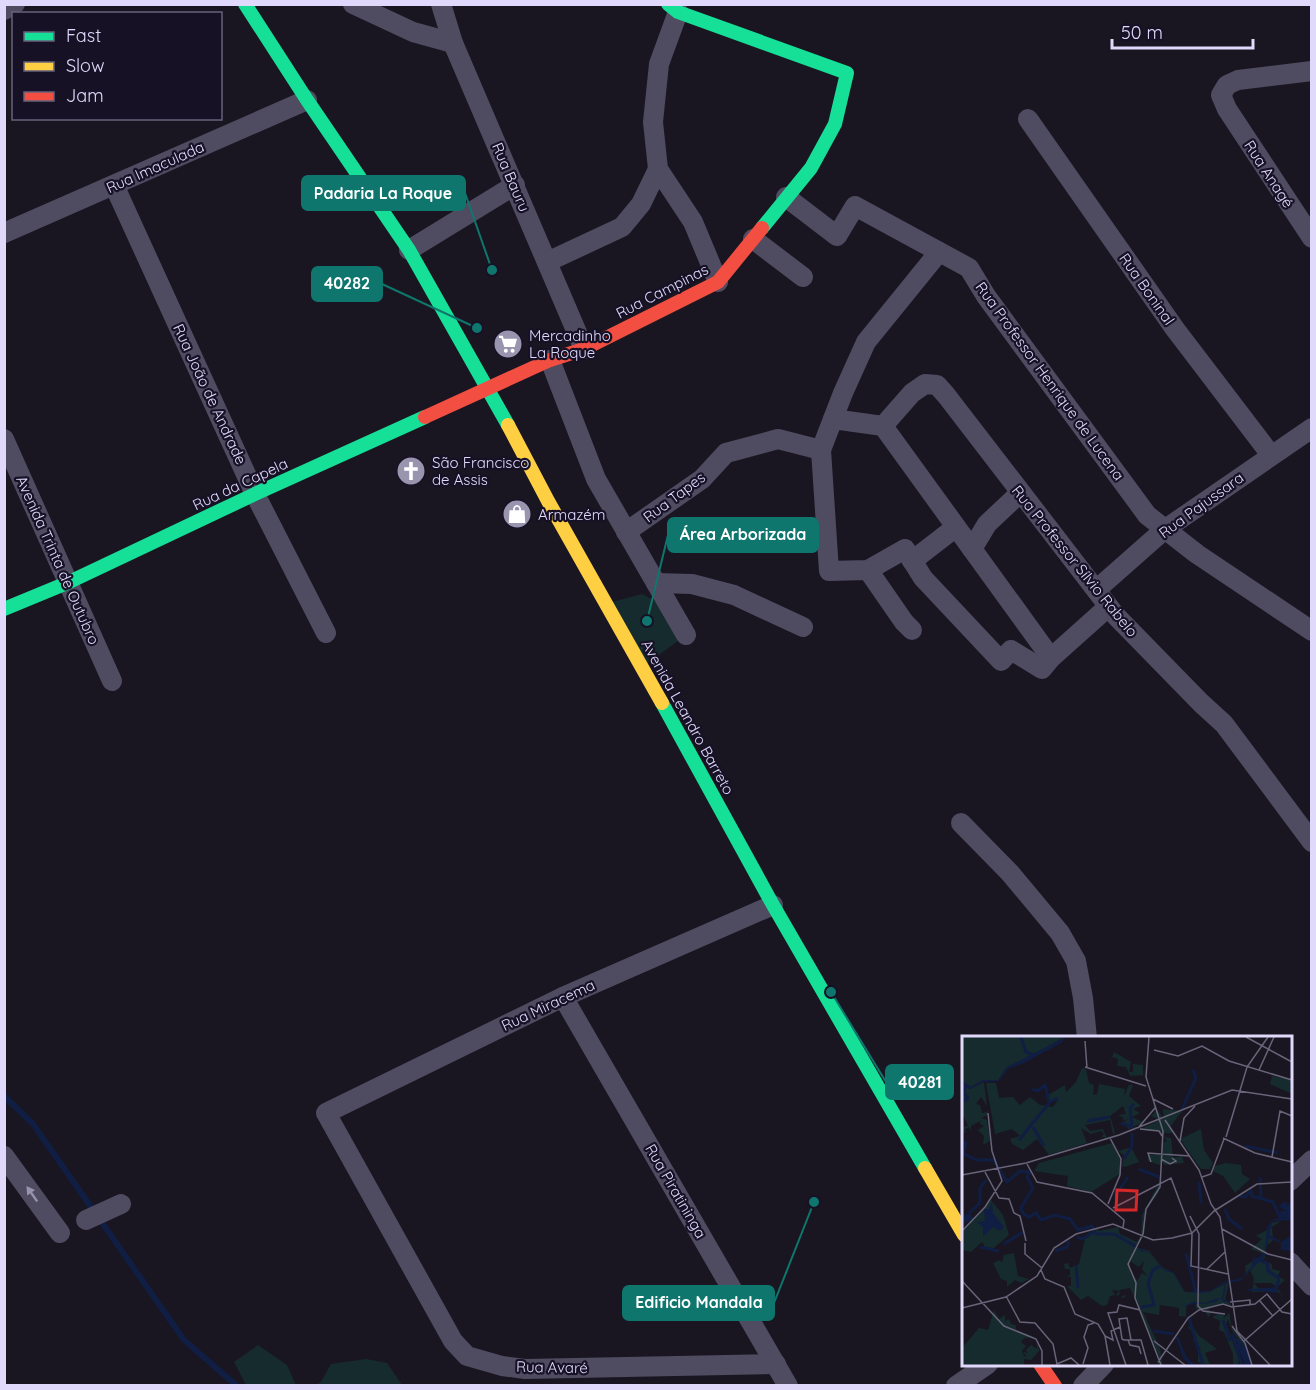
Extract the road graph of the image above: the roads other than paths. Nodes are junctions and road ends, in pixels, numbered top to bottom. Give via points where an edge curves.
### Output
1 (15, 4) edge
2 (245, 4) edge
3 (353, 4) edge
4 (441, 4) edge
5 (673, 8) edge
6 (4, 10) edge
7 (453, 44) junction
8 (1311, 71) edge
9 (307, 100) junction
10 (1028, 119) dead end
11 (658, 169) junction
12 (114, 185) junction
13 (515, 185) junction
14 (786, 197) junction
15 (4, 233) edge
16 (1311, 238) edge
17 (753, 239) junction
18 (409, 250) junction
19 (939, 252) junction
20 (547, 262) junction
21 (803, 277) dead end
22 (718, 282) junction
23 (584, 349) junction
24 (550, 360) junction
25 (489, 388) junction
26 (833, 419) junction
27 (883, 426) junction
28 (1311, 428) edge
29 (4, 439) edge
30 (821, 450) junction
31 (1271, 455) junction
32 (1020, 493) junction
33 (255, 494) junction
34 (956, 528) junction
35 (1164, 530) junction
36 (626, 532) junction
37 (972, 549) junction
38 (912, 561) junction
39 (868, 570) junction
40 (67, 583) junction
41 (656, 583) junction
42 (1096, 590) junction
43 (1108, 607) junction
44 (4, 609) edge
45 (803, 627) dead end
46 (912, 630) dead end
47 (1311, 631) edge
48 (326, 633) dead end
49 (686, 635) dead end
50 (1051, 658) junction
51 (112, 681) dead end
52 (961, 823) dead end
53 (1311, 842) edge
54 (773, 905) junction
55 (563, 997) junction
56 (1087, 1036) edge
57 (327, 1113) joint
58 (4, 1156) edge
59 (1311, 1160) edge
60 (1292, 1179) edge
61 (121, 1204) dead end
62 (86, 1220) dead end
63 (60, 1233) dead end
64 (962, 1233) edge
65 (1292, 1264) edge
66 (1311, 1286) edge
67 (776, 1364) junction
68 (986, 1366) edge
69 (1041, 1366) edge
70 (1103, 1366) edge
71 (788, 1386) edge
72 (956, 1386) edge
73 (1055, 1386) edge
74 (1083, 1386) edge

1 - 6 street
2 - 9 main road, Avenida Leandro Barreto
3 - 7 street via 413,32
4 - 7 street, Rua Bauru
5 - 11 street via 659,64 653,123
5 - 14 main road, Rua Campinas via 847,73 835,124 811,168
7 - 13 street, Rua Bauru
8 - 16 street, Rua Anagé via 1233,82 1221,95
9 - 12 street, Rua Imaculada
9 - 18 main road, Avenida Leandro Barreto
10 - 31 street, Rua Boninal via 1175,329
11 - 20 street via 641,204 622,227
11 - 22 street via 693,222
12 - 15 street, Rua Imaculada
12 - 33 street, Rua João de Andrade
13 - 18 street
13 - 20 street, Rua Bauru
14 - 17 main road, Rua Campinas
14 - 19 street, Rua Professor Henrique de Lucena via 837,236 855,206
17 - 21 street
17 - 22 main road, Rua Campinas
18 - 25 main road, Avenida Leandro Barreto
19 - 26 street via 866,342
19 - 35 street, Rua Professor Henrique de Lucena via 969,268 1147,515
20 - 23 street, Rua Bauru
22 - 23 main road, Rua Campinas
23 - 24 main road, Rua Campinas
24 - 25 main road, Rua Campinas
24 - 36 street via 596,479
25 - 33 main road, Rua da Capela
25 - 54 main road, Avenida Leandro Barreto
26 - 27 street
26 - 30 street
27 - 32 street, Rua Professor Sílvio Rabelo via 912,393 925,384 936,385
27 - 34 street
28 - 31 street, Rua Pajussara
29 - 40 street, Avenida Trinta de Outubro
30 - 36 street, Rua Tapes via 778,439 726,453 702,479
30 - 39 street via 829,571
31 - 35 street, Rua Pajussara
32 - 37 street via 987,524
32 - 42 street, Rua Professor Sílvio Rabelo
33 - 40 main road, Rua da Capela
33 - 48 street, Rua João de Andrade
34 - 37 street
34 - 38 street
35 - 42 street, Rua Pajussara
35 - 47 street, Rua Professor Henrique de Lucena
36 - 41 street
37 - 50 street
38 - 39 street via 905,549
38 - 50 street via 923,578 1001,661 1011,650 1042,669
39 - 46 street
40 - 44 main road, Rua da Capela
40 - 51 street, Avenida Trinta de Outubro
41 - 45 street via 692,584 735,595
41 - 49 street
42 - 43 street, Rua Professor Sílvio Rabelo
43 - 50 street
43 - 53 street, Rua Professor Sílvio Rabelo via 1224,724
52 - 56 street via 1060,933 1076,961
54 - 55 street, Rua Miracema
54 - 64 main road, Avenida Leandro Barreto
55 - 57 street, Rua Miracema
55 - 67 street, Rua Piratininga
57 - 67 street, Rua Avaré via 453,1341 467,1356 525,1369
63 -> 58 street
59 - 60 street
61 - 62 street
65 - 66 street
67 - 71 street, Rua Piratininga
68 - 72 street
69 - 73 main road
70 - 74 street

